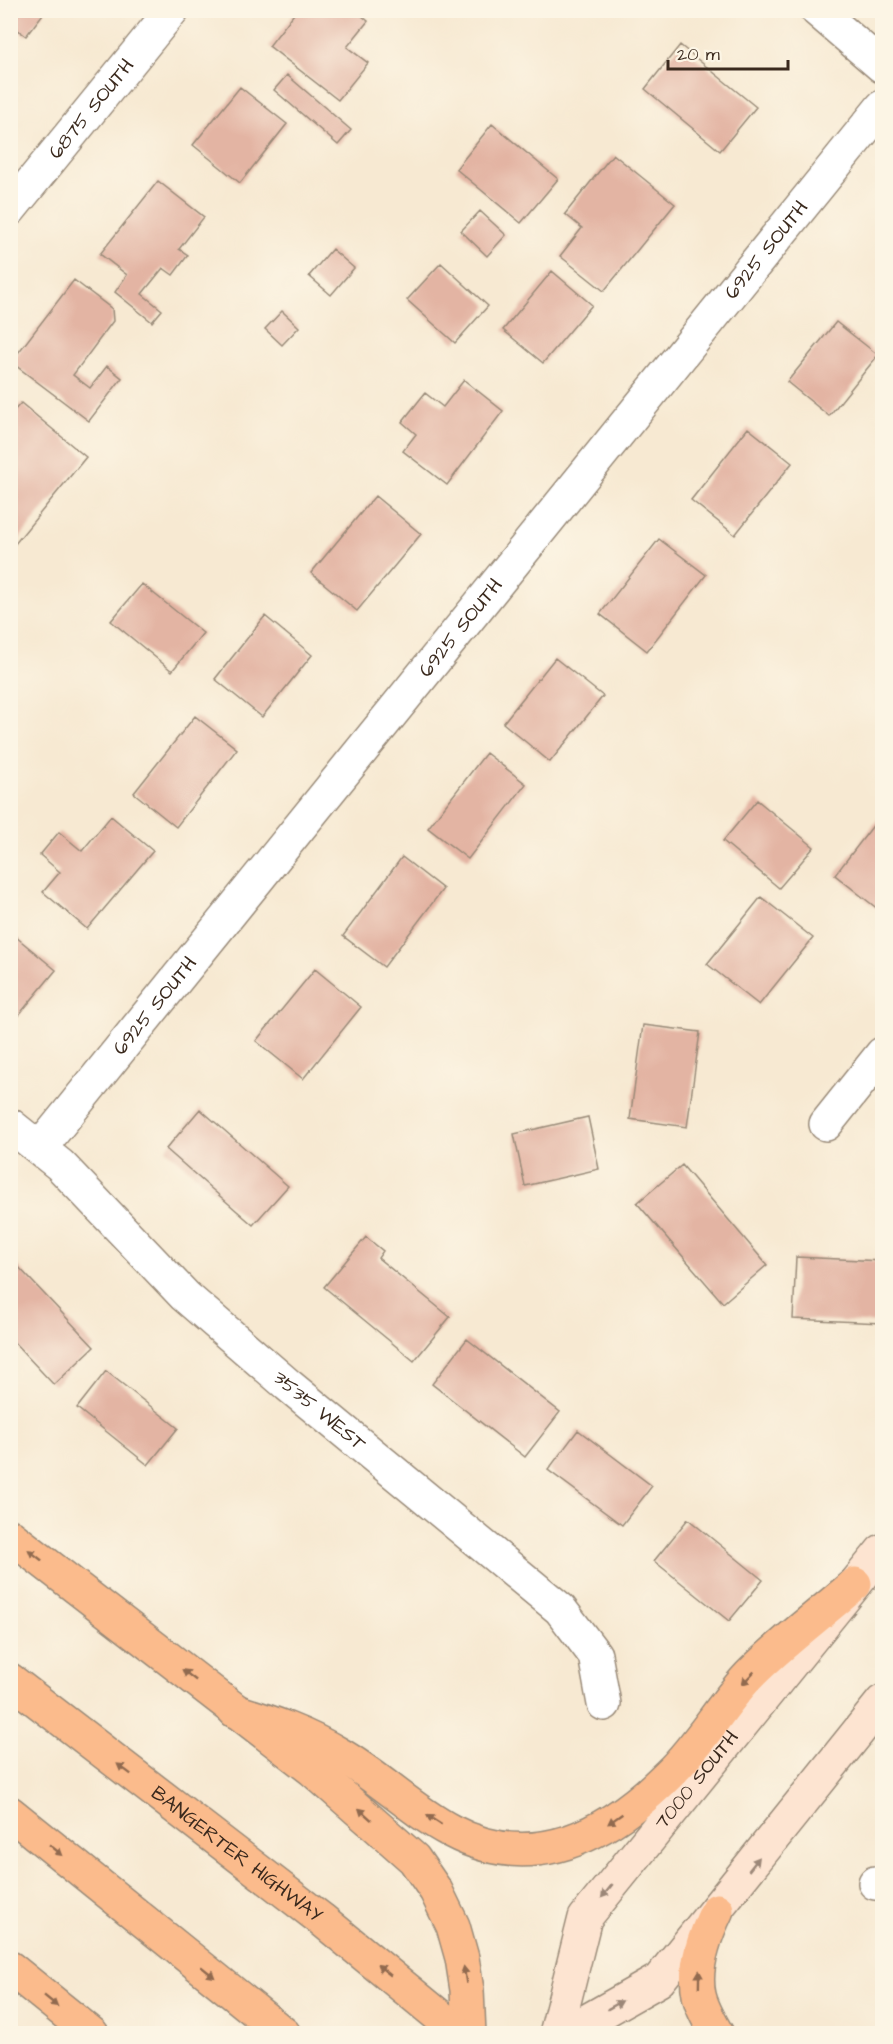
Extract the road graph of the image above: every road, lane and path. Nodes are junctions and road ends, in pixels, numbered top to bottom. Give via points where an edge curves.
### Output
1 (172, 10) edge
2 (817, 10) edge
3 (882, 66) edge
4 (882, 107) edge
5 (10, 209) edge
6 (882, 1054) edge
7 (826, 1124) dead end
8 (10, 1125) edge
9 (40, 1148) junction
10 (10, 1536) edge
11 (882, 1551) edge
12 (855, 1584) junction
13 (10, 1680) edge
14 (882, 1702) edge
15 (604, 1704) dead end
16 (235, 1711) junction
17 (10, 1813) edge
18 (717, 1910) junction
19 (10, 1968) edge
20 (92, 2034) edge
21 (284, 2034) edge
22 (461, 2034) edge
23 (469, 2034) edge
24 (556, 2034) edge
25 (564, 2034) edge
26 (717, 2034) edge

1 - 5 street, 6875 SOUTH
2 - 3 street
4 - 9 street, 6925 SOUTH
6 - 7 street
8 - 9 street, 3535 WEST
9 - 15 street, 3535 WEST via 185,1296 560,1609 595,1655
16 -> 10 highway
11 - 12 main road, 7000 SOUTH
12 -> 16 highway via 747,1678 670,1774 634,1805 593,1834 546,1848 499,1849 475,1841 431,1818 340,1754 301,1734
12 -> 24 main road, 7000 SOUTH via 585,1918
22 -> 13 highway, BANGERTER HIGHWAY via 321,1919
18 -> 14 main road
23 -> 16 highway via 462,1958 453,1926 414,1859 361,1810
17 -> 21 highway
25 -> 18 main road via 658,1980
26 -> 18 highway via 699,1995 698,1977 706,1933
19 -> 20 highway

